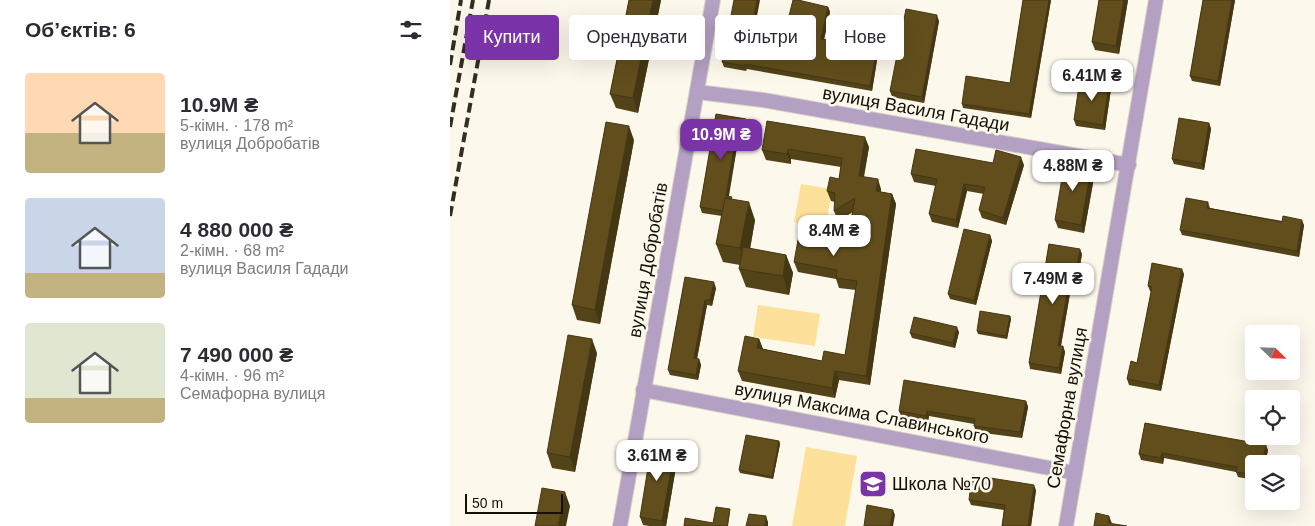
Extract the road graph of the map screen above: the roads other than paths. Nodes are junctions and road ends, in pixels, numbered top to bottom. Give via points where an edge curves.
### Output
1 (713, 0) edge
2 (1156, 0) edge
3 (697, 92) junction
4 (1129, 165) junction
5 (643, 390) junction
6 (1074, 472) junction
7 (620, 526) edge
8 (1066, 526) edge

1 - 3 street, вулиця Добробатів
2 - 4 street, Семафорна вулиця
3 - 4 street, вулиця Василя Гадади via 763,100
3 - 5 street, вулиця Добробатів
4 - 6 street, Семафорна вулиця
5 - 6 street, вулиця Максима Славинського
5 - 7 street, вулиця Добробатів
6 - 8 street, Семафорна вулиця

